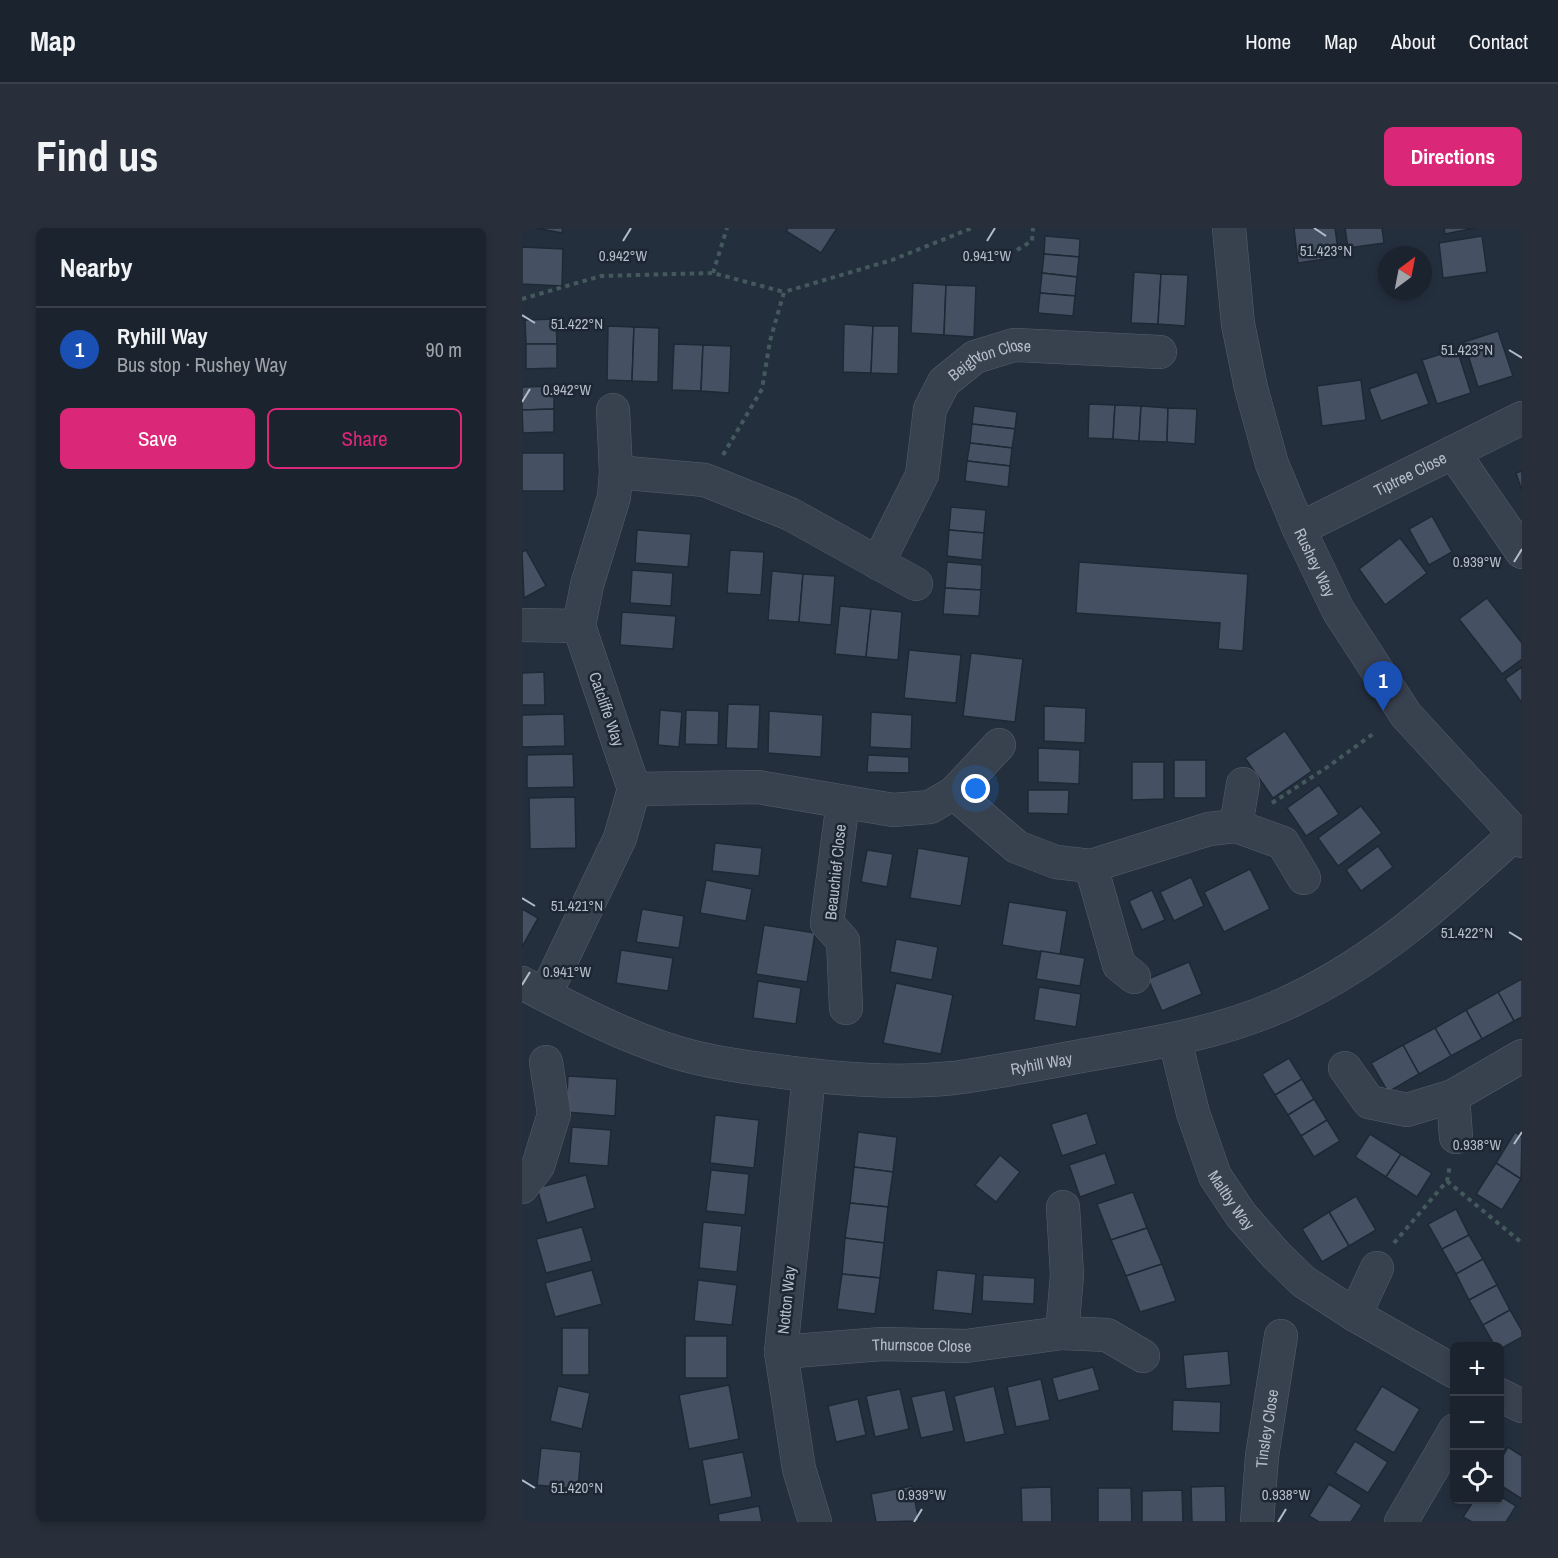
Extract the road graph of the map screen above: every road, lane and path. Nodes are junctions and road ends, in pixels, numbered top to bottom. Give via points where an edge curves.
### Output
1 (727, 228) edge
2 (972, 228) edge
3 (1033, 228) edge
4 (1228, 228) edge
5 (1017, 250) dead end
6 (713, 273) junction
7 (784, 292) junction
8 (522, 298) edge
9 (1160, 352) dead end
10 (613, 410) dead end
11 (1522, 418) edge
12 (1454, 452) junction
13 (616, 472) junction
14 (705, 480) junction
15 (1299, 529) junction
16 (1522, 552) edge
17 (878, 563) junction
18 (916, 584) dead end
19 (522, 625) edge
20 (579, 626) junction
21 (1373, 734) dead end
22 (999, 745) dead end
23 (1243, 784) dead end
24 (634, 789) junction
25 (954, 793) junction
26 (843, 802) junction
27 (1236, 826) junction
28 (1519, 838) edge
29 (1091, 866) junction
30 (1304, 878) dead end
31 (1134, 977) dead end
32 (534, 989) edge
33 (846, 1008) dead end
34 (1175, 1040) junction
35 (1522, 1056) edge
36 (546, 1062) dead end
37 (1345, 1068) dead end
38 (809, 1075) junction
39 (1453, 1096) junction
40 (1456, 1137) joint
41 (1447, 1180) junction
42 (522, 1187) edge
43 (1063, 1207) dead end
44 (1522, 1243) edge
45 (1377, 1268) joint
46 (1354, 1315) junction
47 (1062, 1333) junction
48 (1281, 1336) dead end
49 (781, 1352) junction
50 (1143, 1356) dead end
51 (1450, 1369) edge
52 (1502, 1396) edge
53 (1522, 1406) edge
54 (1450, 1439) edge
55 (815, 1522) edge
56 (1257, 1522) edge
57 (1401, 1522) edge

1 - 6 path
2 - 7 path via 892,260
3 - 5 path via 1032,242
4 - 15 street, Rushey Way via 1238,324 1251,388 1272,464
6 - 7 path
6 - 8 path via 601,276
7 - 14 path via 762,389
9 - 17 street, Beighton Close via 1014,345 975,357 944,382 930,409 922,475
10 - 13 street, Catcliffe Way
11 - 12 street, Tiptree Close
12 - 15 street, Tiptree Close
12 - 16 street
13 - 14 street
13 - 20 street, Catcliffe Way via 614,497 587,585
14 - 17 street via 790,514
15 - 28 street, Rushey Way via 1338,610 1406,715
17 - 18 street
19 - 20 street
20 - 24 street, Catcliffe Way
21 - 27 path
22 - 25 street, Beauchief Close
23 - 27 street
24 - 26 street, Beauchief Close via 758,787
24 - 32 street via 620,838
25 - 26 street, Beauchief Close via 930,807 893,810
25 - 29 street via 1017,847 1056,862
26 - 33 street, Beauchief Close via 827,923 843,941
27 - 29 street via 1209,829
27 - 30 street via 1283,843
28 - 34 street, Ryhill Way via 1375,954 1263,1014
29 - 31 street via 1119,965
32 - 38 street, Ryhill Way via 603,1025 676,1052 745,1067
34 - 38 street, Ryhill Way via 953,1078 879,1082
34 - 46 street, Maltby Way via 1193,1113 1215,1176 1241,1215 1276,1255 1304,1282
35 - 39 street
36 - 42 street via 554,1114 538,1166
37 - 39 street via 1369,1102 1407,1110
38 - 49 street, Notton Way
39 - 40 street
40 - 41 path
41 - 44 path
41 - 45 path via 1399,1235
43 - 47 street via 1067,1275
45 - 46 street
46 - 51 street, Maltby Way
47 - 49 street, Thurnscoe Close via 966,1346 882,1344
47 - 50 street, Thurnscoe Close via 1107,1335
48 - 56 street, Tinsley Close via 1262,1456
49 - 55 street, Notton Way via 799,1469
52 - 53 street
54 - 57 street

